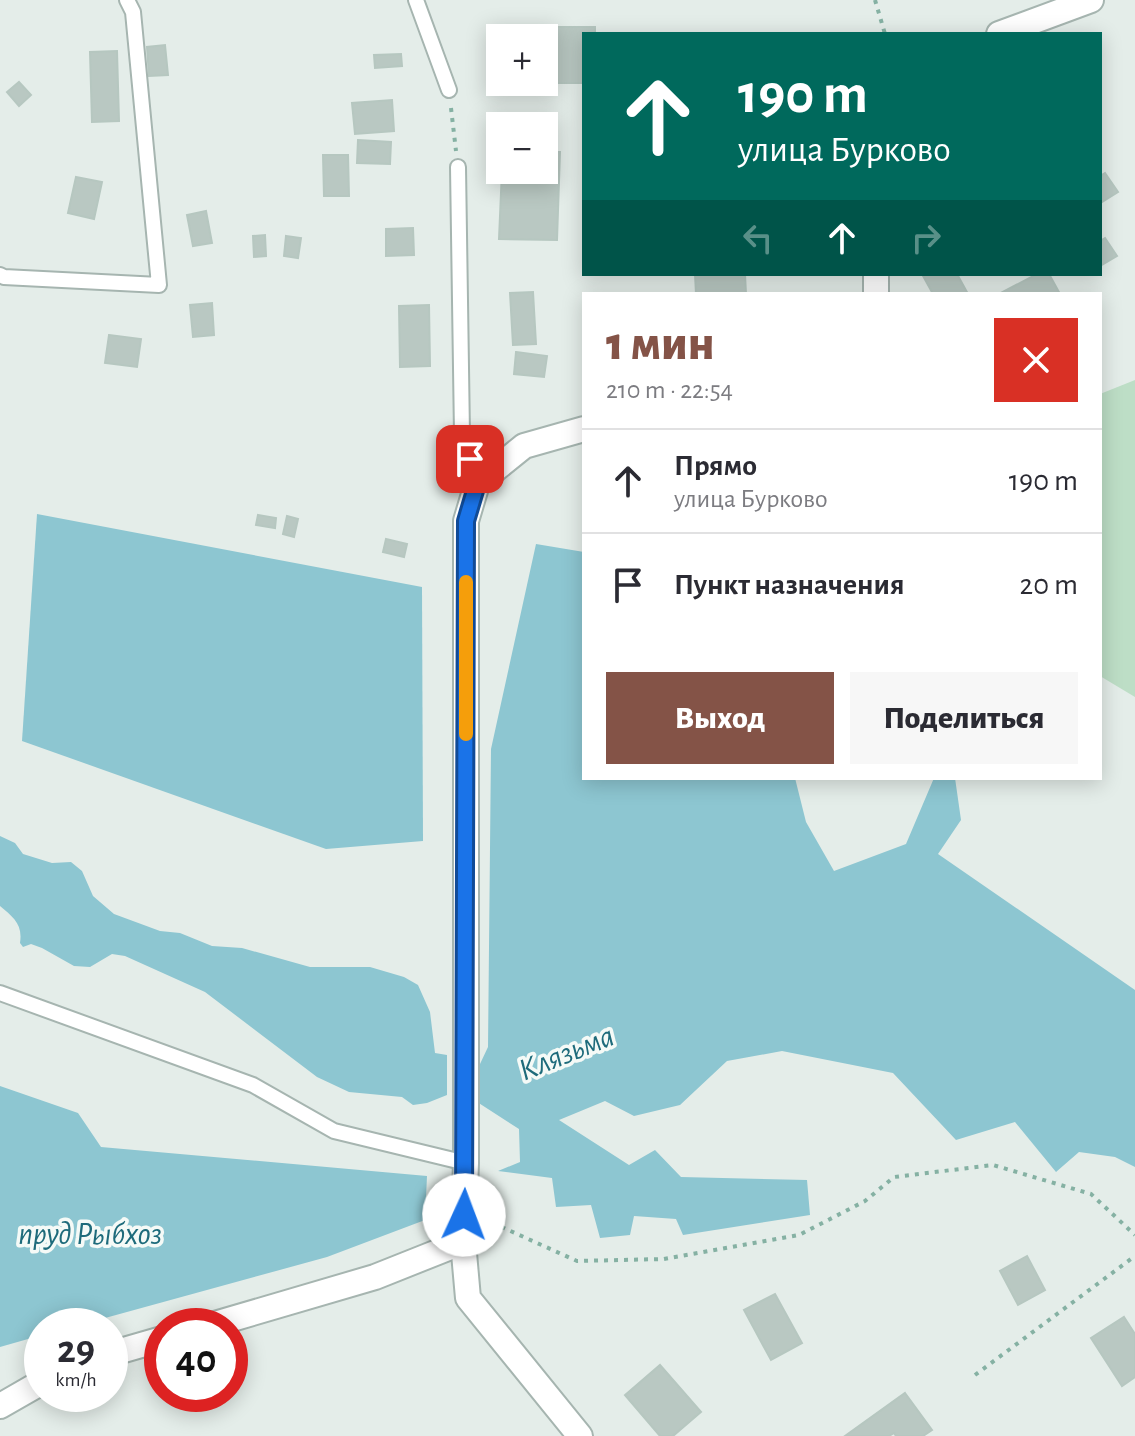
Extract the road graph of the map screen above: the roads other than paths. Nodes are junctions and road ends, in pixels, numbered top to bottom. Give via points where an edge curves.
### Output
1 (127, 0) edge
2 (416, 0) edge
3 (1091, 0) edge
4 (1004, 32) edge
5 (449, 90) road end
6 (458, 167) road end
7 (0, 275) edge
8 (582, 430) edge
9 (477, 484) junction
10 (0, 993) edge
11 (466, 1163) junction
12 (463, 1242) junction
13 (248, 1314) edge
14 (24, 1392) edge
15 (0, 1406) edge
16 (580, 1436) edge

1 - 7 lane via 133,12 159,285
2 - 5 lane
3 - 4 street
6 - 9 lane via 462,434
8 - 9 street via 524,446
9 - 11 street via 466,521
10 - 11 lane via 253,1085 334,1131
11 - 12 street
12 - 13 street via 375,1277
12 - 16 street via 468,1298
14 - 15 street

